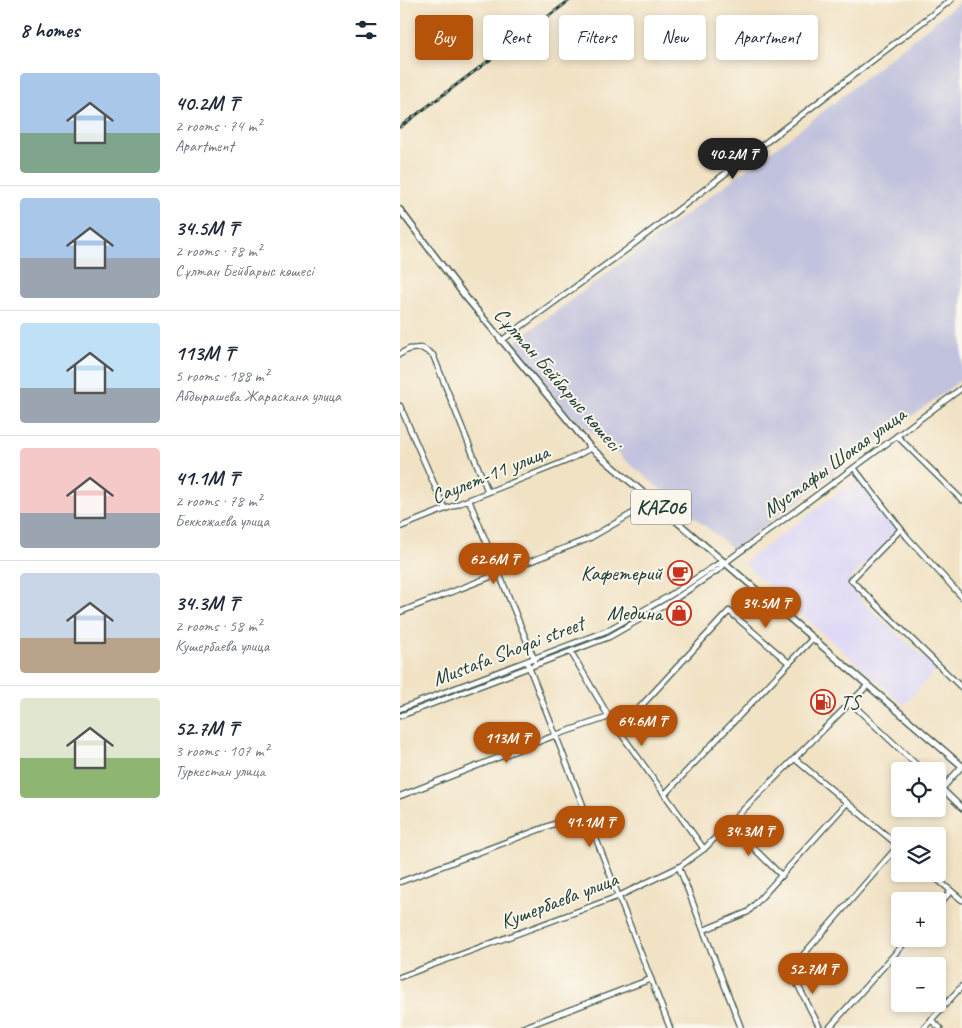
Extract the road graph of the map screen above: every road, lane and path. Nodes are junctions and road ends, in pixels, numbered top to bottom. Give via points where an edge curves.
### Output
1 (951, 0) edge
2 (400, 210) edge
3 (501, 341) junction
4 (400, 354) edge
5 (962, 388) edge
6 (400, 406) edge
7 (897, 436) junction
8 (591, 448) junction
9 (854, 468) junction
10 (488, 492) junction
11 (469, 500) junction
12 (962, 500) edge
13 (654, 501) junction
14 (445, 509) junction
15 (400, 527) edge
16 (901, 529) junction
17 (726, 562) junction
18 (500, 574) junction
19 (962, 597) edge
20 (400, 612) edge
21 (812, 638) junction
22 (571, 652) junction
23 (534, 659) junction
24 (527, 662) junction
25 (789, 663) junction
26 (536, 665) junction
27 (529, 667) junction
28 (868, 686) junction
29 (962, 688) edge
30 (850, 702) junction
31 (400, 709) edge
32 (400, 716) edge
33 (609, 717) junction
34 (618, 731) junction
35 (556, 735) junction
36 (795, 759) junction
37 (913, 762) edge
38 (962, 766) edge
39 (946, 782) edge
40 (946, 793) edge
41 (665, 794) junction
42 (400, 796) edge
43 (847, 803) junction
44 (962, 808) edge
45 (586, 812) junction
46 (729, 824) junction
47 (891, 840) edge
48 (704, 849) junction
49 (891, 856) edge
50 (679, 867) junction
51 (782, 876) junction
52 (400, 882) edge
53 (940, 882) edge
54 (951, 891) junction
55 (619, 896) junction
56 (946, 897) edge
57 (962, 900) edge
58 (704, 930) junction
59 (901, 947) edge
60 (400, 977) edge
61 (651, 979) junction
62 (962, 986) edge
63 (931, 1020) junction
64 (522, 1028) edge
65 (670, 1028) edge
66 (741, 1028) edge
67 (820, 1028) edge
68 (829, 1028) edge
69 (924, 1028) edge
70 (940, 1028) edge

1 - 3 street via 626,250
2 - 3 main road, Сұлтан Бейбарыс көшесі / KAZ06
3 - 8 main road, Сұлтан Бейбарыс көшесі / KAZ06
4 - 10 street via 409,349 425,348 433,355
5 - 7 street, Мустафы Шокая улица
6 - 14 street
7 - 9 street, Мустафы Шокая улица
7 - 12 street
8 - 10 street, Саулет-11 улица
8 - 13 main road, Сұлтан Бейбарыс көшесі / KAZ06
9 - 16 street
9 - 17 street, Мустафы Шокая улица
10 - 11 street, Саулет-11 улица
11 - 14 street, Саулет-11 улица
11 - 18 street
13 - 17 main road, Сұлтан Бейбарыс көшесі / KAZ06
13 - 18 street via 603,532
14 - 15 street, Саулет-11 улица
16 - 19 street
16 - 29 street via 851,580
17 - 21 main road, Сұлтан Бейбарыс көшесі / KAZ06
17 - 22 street, Mustafa Shoqai street via 672,602 609,636
17 - 23 street, Mustafa Shoqai street via 606,631
18 - 20 street
18 - 23 street
21 - 25 street
21 - 28 main road, Сұлтан Бейбарыс көшесі / KAZ06
22 - 26 street, Mustafa Shoqai street
22 - 33 street
23 - 24 street, Mustafa Shoqai street
23 - 26 street
24 - 27 street
24 - 31 street, Mustafa Shoqai street
25 - 34 street via 729,611
25 - 41 street
26 - 27 street, Mustafa Shoqai street
27 - 32 street, Mustafa Shoqai street
27 - 35 street
28 - 30 street, Кушербаева улица
28 - 38 main road, Сұлтан Бейбарыс көшесі / KAZ06
30 - 36 street, Кушербаева улица
30 - 37 street
33 - 34 street
33 - 35 street
34 - 41 street
35 - 42 street
35 - 45 street
36 - 43 street
36 - 46 street, Кушербаева улица
38 - 39 street
40 - 44 street
41 - 48 street
43 - 47 street
43 - 51 street
45 - 52 street
45 - 55 street
46 - 48 street, Кушербаева улица
46 - 51 street
48 - 50 street, Кушербаева улица
49 - 67 street via 790,970
50 - 55 street, Кушербаева улица
50 - 58 street
51 - 58 street via 748,912
53 - 54 street
54 - 56 street
54 - 57 street
55 - 60 street, Кушербаева улица
55 - 61 street
58 - 66 street
59 - 68 street
61 - 64 street
61 - 65 street
62 - 63 street
63 - 69 street
63 - 70 street

